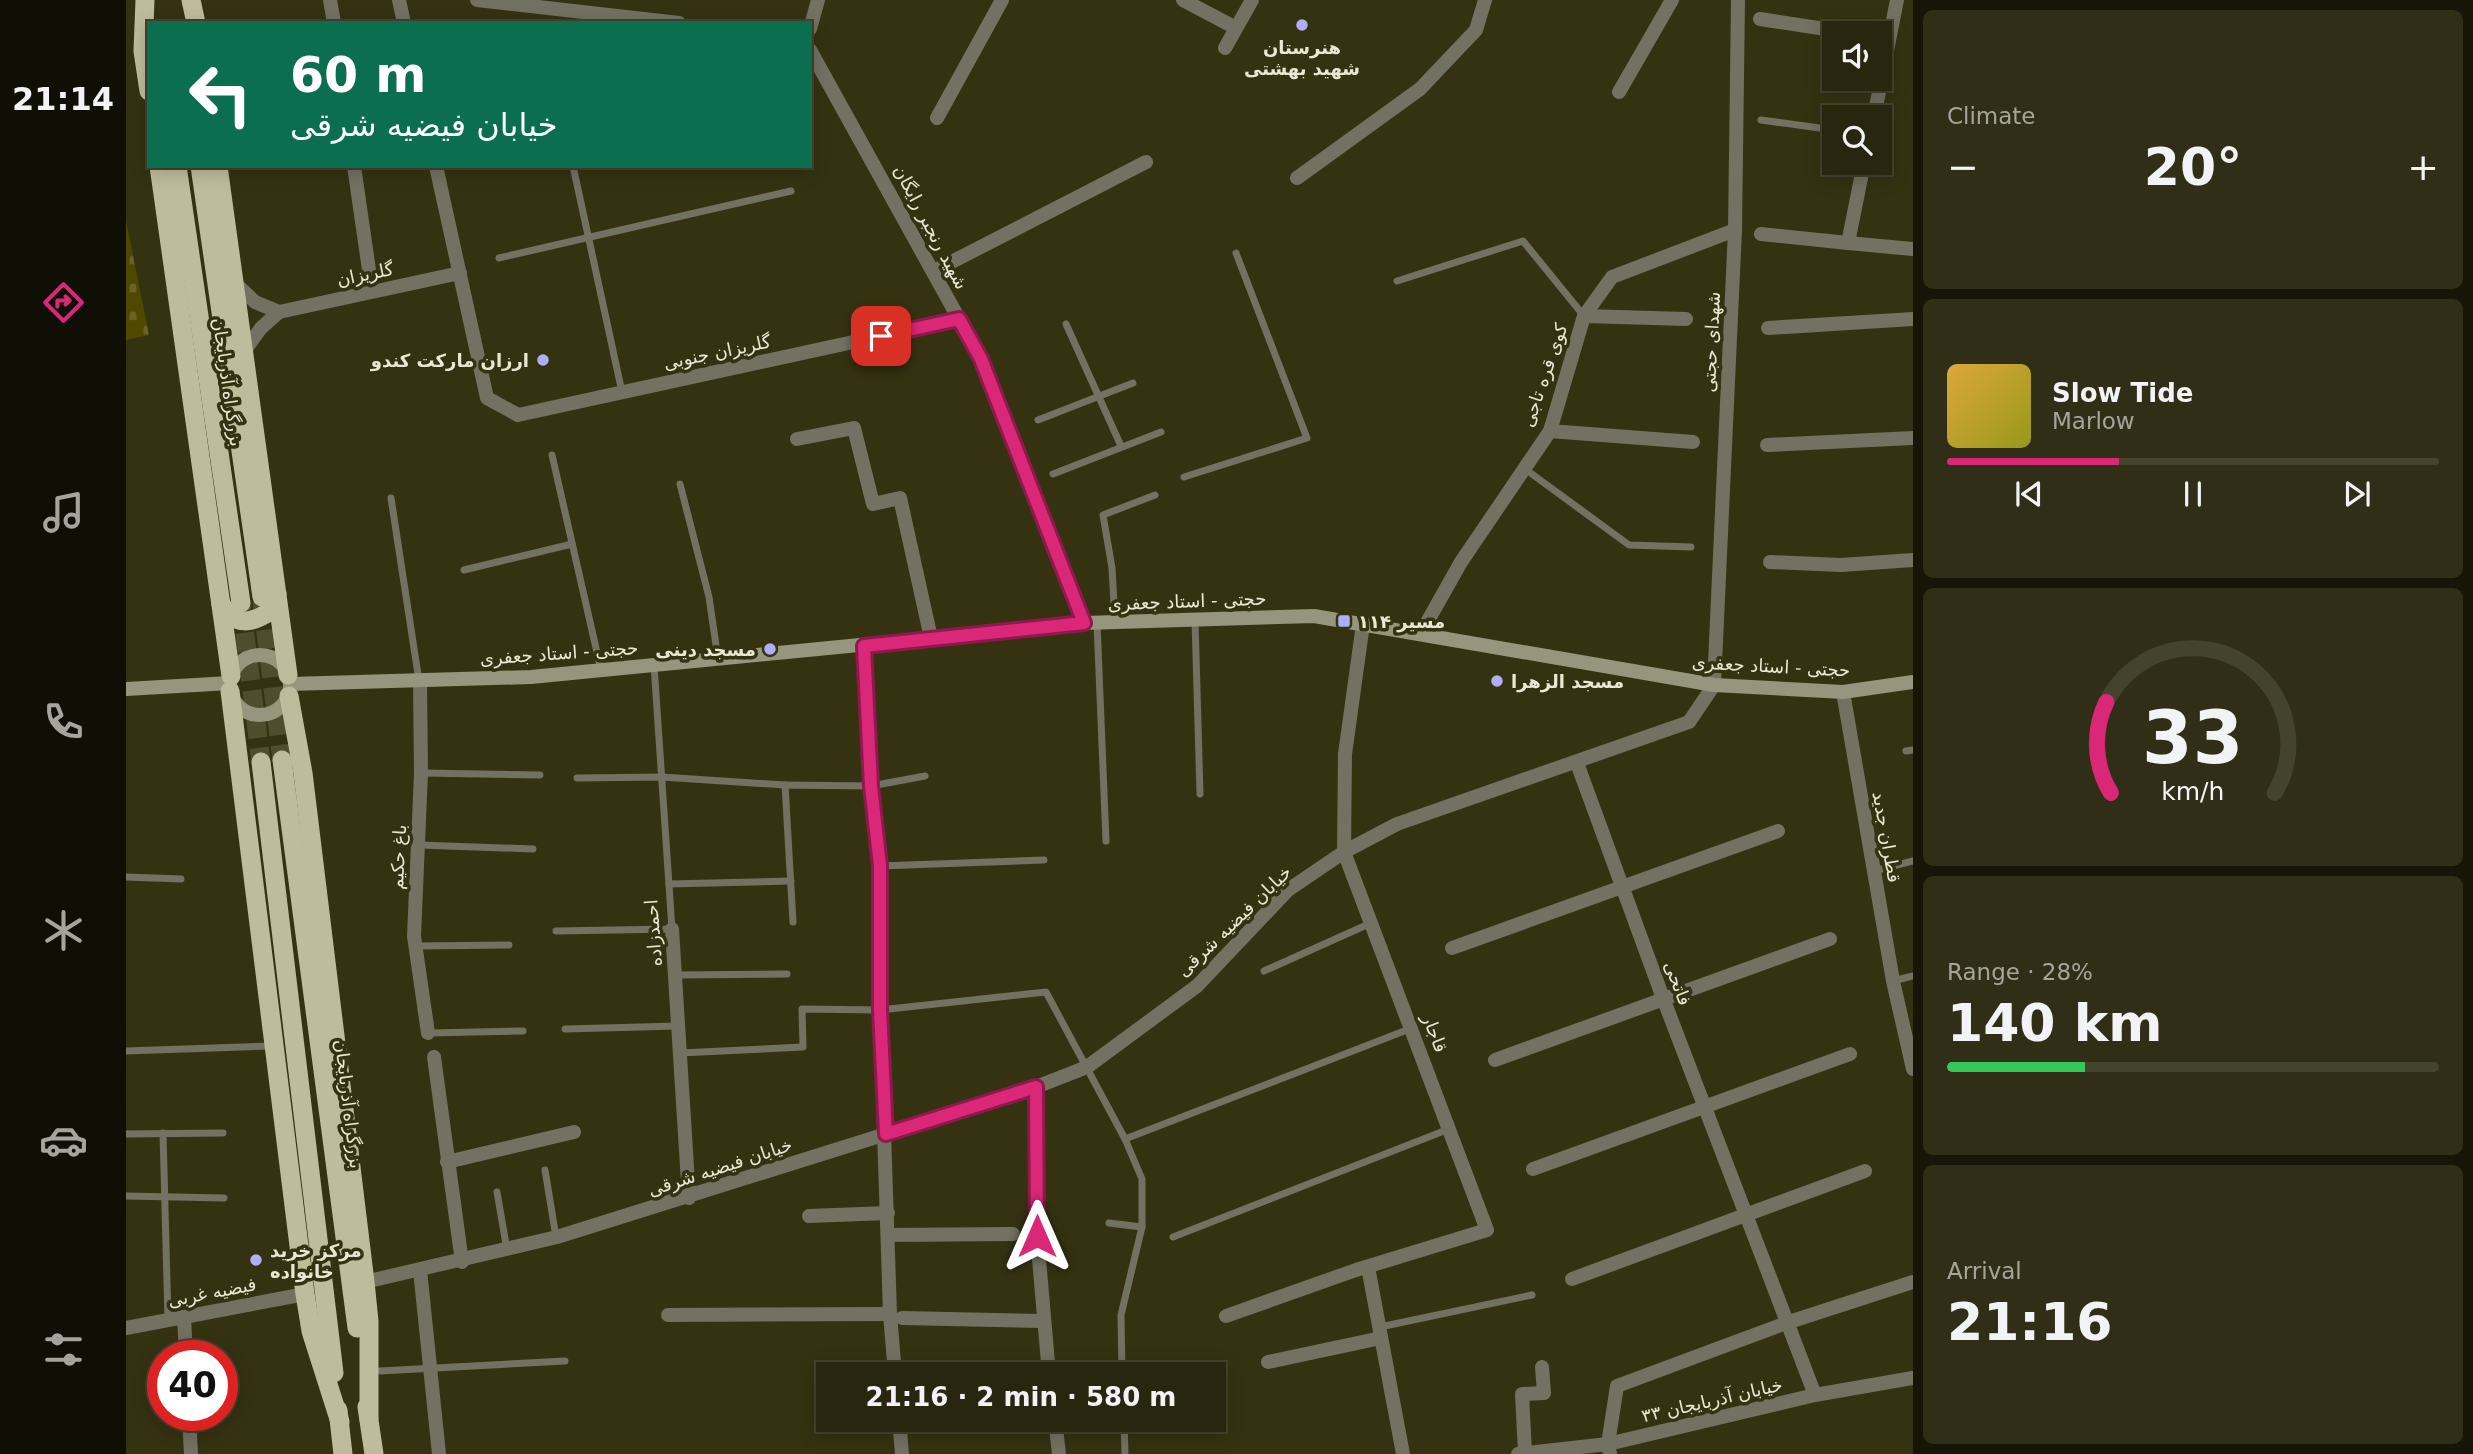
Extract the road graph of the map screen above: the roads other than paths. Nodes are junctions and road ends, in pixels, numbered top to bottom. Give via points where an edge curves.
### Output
1 (145, 0) edge
2 (153, 0) edge
3 (184, 0) edge
4 (191, 0) edge
5 (330, 0) edge
6 (399, 0) edge
7 (478, 0) edge
8 (818, 0) edge
9 (1002, 0) edge
10 (1183, 0) edge
11 (1252, 0) edge
12 (1485, 0) edge
13 (1672, 0) edge
14 (1738, 0) edge
15 (1897, 0) edge
16 (1760, 19) dead end
17 (156, 21) edge
18 (185, 21) edge
19 (196, 21) edge
20 (334, 21) edge
21 (404, 21) edge
22 (662, 21) edge
23 (1890, 21) edge
24 (812, 22) edge
25 (1236, 29) junction
26 (1822, 29) edge
27 (1225, 48) dead end
28 (812, 54) edge
29 (147, 78) edge
30 (1619, 92) dead end
31 (937, 118) dead end
32 (1761, 120) dead end
33 (1822, 128) edge
34 (1146, 162) dead end
35 (159, 168) edge
36 (177, 168) edge
37 (200, 168) edge
38 (218, 168) edge
39 (354, 168) edge
40 (436, 168) edge
41 (573, 168) edge
42 (1862, 175) edge
43 (1297, 178) dead end
44 (791, 191) dead end
45 (1735, 230) junction
46 (1761, 234) dead end
47 (589, 237) junction
48 (1848, 243) junction
49 (1913, 249) edge
50 (1236, 253) dead end
51 (499, 258) dead end
52 (369, 270) dead end
53 (934, 271) junction
54 (460, 273) junction
55 (1397, 281) dead end
56 (235, 283) junction
57 (279, 312) junction
58 (1584, 316) junction
59 (959, 319) junction
60 (1686, 319) dead end
61 (1913, 319) edge
62 (1066, 324) dead end
63 (1768, 328) dead end
64 (245, 349) junction
65 (1133, 383) dead end
66 (622, 392) junction
67 (1099, 397) junction
68 (1038, 420) dead end
69 (1550, 431) junction
70 (1160, 432) dead end
71 (1913, 438) edge
72 (797, 439) dead end
73 (1693, 442) dead end
74 (1766, 445) dead end
75 (1121, 446) junction
76 (552, 455) dead end
77 (1524, 469) junction
78 (1053, 474) dead end
79 (1184, 477) dead end
80 (680, 484) dead end
81 (1155, 495) dead end
82 (391, 498) dead end
83 (572, 544) junction
84 (1690, 547) dead end
85 (1913, 559) edge
86 (1770, 562) dead end
87 (464, 570) dead end
88 (270, 595) junction
89 (231, 604) junction
90 (1195, 620) junction
91 (1115, 622) junction
92 (1090, 623) junction
93 (1363, 624) junction
94 (1421, 633) junction
95 (932, 638) junction
96 (864, 646) junction
97 (718, 659) junction
98 (654, 665) junction
99 (601, 670) junction
100 (419, 681) junction
101 (1913, 682) edge
102 (230, 684) junction
103 (289, 685) junction
104 (1714, 685) junction
105 (126, 689) edge
106 (1843, 692) junction
107 (282, 760) tunnel mouth
108 (261, 762) tunnel mouth
109 (1577, 762) junction
110 (303, 773) junction
111 (421, 773) junction
112 (540, 775) dead end
113 (925, 776) dead end
114 (662, 777) junction
115 (577, 778) dead end
116 (240, 779) junction
117 (785, 785) junction
118 (871, 786) junction
119 (1200, 794) dead end
120 (1779, 831) dead end
121 (1106, 841) dead end
122 (418, 845) junction
123 (533, 849) dead end
124 (1344, 852) junction
125 (1044, 860) dead end
126 (1913, 861) edge
127 (880, 866) junction
128 (1873, 871) junction
129 (126, 877) edge
130 (181, 879) dead end
131 (790, 881) junction
132 (668, 884) junction
133 (1622, 887) junction
134 (793, 922) dead end
135 (1371, 923) junction
136 (672, 929) junction
137 (556, 931) dead end
138 (1830, 939) dead end
139 (509, 945) dead end
140 (415, 946) junction
141 (1452, 948) dead end
142 (1264, 971) dead end
143 (787, 974) dead end
144 (675, 975) junction
145 (1913, 976) edge
146 (1893, 981) junction
147 (1663, 998) junction
148 (880, 1010) junction
149 (678, 1026) junction
150 (1412, 1028) junction
151 (565, 1029) dead end
152 (523, 1031) dead end
153 (428, 1033) joint
154 (275, 1046) junction
155 (126, 1051) edge
156 (680, 1053) junction
157 (1850, 1054) dead end
158 (434, 1057) dead end
159 (1495, 1060) dead end
160 (1087, 1067) junction
161 (1913, 1069) edge
162 (1036, 1087) junction
163 (1706, 1108) junction
164 (1451, 1129) junction
165 (574, 1132) dead end
166 (163, 1133) junction
167 (223, 1133) dead end
168 (126, 1134) edge
169 (886, 1134) junction
170 (1125, 1139) junction
171 (447, 1162) junction
172 (1533, 1168) dead end
173 (545, 1170) dead end
174 (1865, 1171) dead end
175 (497, 1192) dead end
176 (126, 1196) edge
177 (165, 1196) junction
178 (224, 1198) dead end
179 (689, 1198) junction
180 (888, 1213) junction
181 (809, 1216) dead end
182 (1748, 1216) junction
183 (1110, 1223) dead end
184 (1142, 1227) junction
185 (888, 1234) junction
186 (1013, 1234) dead end
187 (556, 1237) junction
188 (1173, 1237) dead end
189 (507, 1250) junction
190 (462, 1262) junction
191 (1368, 1267) junction
192 (420, 1270) junction
193 (1572, 1279) dead end
194 (365, 1282) junction
195 (1913, 1282) edge
196 (305, 1294) junction
197 (1532, 1295) dead end
198 (668, 1315) dead end
199 (896, 1316) junction
200 (1226, 1316) dead end
201 (184, 1317) junction
202 (168, 1320) junction
203 (1043, 1321) junction
204 (1789, 1322) junction
205 (126, 1328) edge
206 (1381, 1333) junction
207 (185, 1340) edge
208 (565, 1361) dead end
209 (895, 1362) edge
210 (1048, 1362) edge
211 (1122, 1362) edge
212 (1268, 1362) dead end
213 (431, 1366) junction
214 (1542, 1367) dead end
215 (380, 1371) dead end
216 (1913, 1378) edge
217 (1815, 1395) junction
218 (369, 1419) junction
219 (340, 1422) junction
220 (190, 1431) edge
221 (900, 1432) edge
222 (1056, 1432) edge
223 (1124, 1432) edge
224 (1609, 1449) edge
225 (1525, 1453) edge
226 (191, 1454) edge
227 (343, 1454) edge
228 (374, 1454) edge
229 (439, 1454) edge
230 (901, 1454) edge
231 (1059, 1454) edge
232 (1125, 1454) edge
233 (1403, 1454) edge
234 (1518, 1454) edge

1 - 29 highway
2 - 17 highway
3 - 18 highway
4 - 19 highway
5 - 20 street
6 - 21 street
7 - 22 street
8 - 24 street
9 - 31 street
10 - 25 street
11 - 25 street
12 - 43 street via 1476,30 1420,89
13 - 30 street
14 - 45 street, شهدای حجتی
15 - 23 street
16 - 26 street
25 - 27 street
28 - 53 street, شهید رنجبر رایگان
32 - 33 lane
34 - 53 street
35 - 89 highway
36 - 89 highway, بزرگراه آذربایجان
37 - 88 highway, بزرگراه آذربایجان
38 - 56 highway
39 - 52 street
40 - 54 street
41 - 47 lane
42 - 48 street
44 - 47 lane
45 - 58 street, کوی قره تاجی via 1612,277
45 - 104 street, شهدای حجتی
46 - 48 street
47 - 51 lane
47 - 66 lane
48 - 49 street
50 - 79 lane via 1307,438
53 - 59 street, شهید رنجبر رایگان
54 - 57 street, گلریزان
54 - 66 street, گلریزان جنوبی via 487,398 518,415
55 - 58 lane via 1523,241
56 - 57 street via 255,302
56 - 64 highway
57 - 64 street
58 - 60 street
58 - 69 street, کوی قره تاجی
59 - 66 street, گلریزان جنوبی
59 - 92 street, شهید رنجبر رایگان via 981,359
61 - 63 street
62 - 67 lane
64 - 88 highway
65 - 67 lane
67 - 68 lane
67 - 75 lane
69 - 73 street
69 - 77 street, کوی قره تاجی
70 - 75 lane
71 - 74 street
72 - 95 street via 854,428 873,503 900,498
75 - 78 lane
76 - 83 lane
77 - 84 lane via 1629,545
77 - 94 street, کوی قره تاجی via 1461,562
80 - 97 lane via 709,597
81 - 91 lane via 1104,515
82 - 100 lane
83 - 87 lane
83 - 99 lane
85 - 86 street via 1841,565
88 - 89 highway via 272,610 257,621 238,622 228,616
88 - 103 highway
89 - 102 highway
90 - 91 main road, حجتی - استاد جعفری
90 - 93 main road, حجتی - استاد جعفری via 1314,616
90 - 119 lane
91 - 92 main road, حجتی - استاد جعفری
92 - 95 main road, حجتی - استاد جعفری
92 - 121 lane
93 - 94 main road, حجتی - استاد جعفری
93 - 124 street via 1345,754
94 - 104 main road, حجتی - استاد جعفری
95 - 96 main road, حجتی - استاد جعفری
96 - 97 main road, حجتی - استاد جعفری
96 - 118 street
97 - 98 main road, حجتی - استاد جعفری
98 - 99 main road, حجتی - استاد جعفری
98 - 114 lane, احمدزاده
99 - 100 main road, حجتی - استاد جعفری
100 - 103 main road, حجتی - استاد جعفری
100 - 111 street, باغ حکیم
101 - 106 main road, حجتی - استاد جعفری
102 - 103 main road via 242,661 259,655 277,660
102 - 103 main road via 235,703 257,715 270,714
102 - 105 main road
102 - 116 highway
103 - 110 highway
104 - 106 main road, حجتی - استاد جعفری
104 - 109 street, خیابان فیضیه شرقی via 1689,722
106 - 128 street, قطران جدید
107 - 218 highway, بزرگراه آذربایجان
108 - 219 highway
109 - 124 street, خیابان فیضیه شرقی via 1397,824
109 - 133 street, فاتحی
110 - 116 highway via 294,760 280,752 249,762
110 - 194 highway
111 - 112 lane
111 - 122 street, باغ حکیم
113 - 118 lane
114 - 115 lane
114 - 117 lane
114 - 132 lane, احمدزاده
116 - 154 highway
117 - 118 lane
117 - 131 lane
118 - 127 street
120 - 133 street
122 - 123 lane
122 - 140 street, باغ حکیم
124 - 135 street, قاجار
124 - 160 street, خیابان فیضیه شرقی via 1288,890 1197,986
125 - 127 lane
126 - 128 lane
127 - 148 street
128 - 146 street, قطران جدید
129 - 130 lane
131 - 132 lane
131 - 134 lane
132 - 136 lane, احمدزاده
133 - 141 street
133 - 147 street, فاتحی
135 - 142 lane
135 - 150 street, قاجار
136 - 137 lane
136 - 144 street, احمدزاده
138 - 147 street
139 - 140 lane
140 - 153 street, باغ حکیم
143 - 144 lane
144 - 149 street, احمدزاده
145 - 146 lane
146 - 161 street, قطران جدید
147 - 159 street
147 - 163 street, فاتحی
148 - 156 lane via 802,1009 803,1047
148 - 160 lane via 1046,992
148 - 169 street
149 - 151 lane
149 - 156 street, احمدزاده
150 - 164 street, قاجار
150 - 170 lane
152 - 153 lane
154 - 155 lane
154 - 196 highway
156 - 179 street, احمدزاده
157 - 163 street
158 - 171 street
160 - 162 street, خیابان فیضیه شرقی
160 - 170 lane
162 - 169 street, خیابان فیضیه شرقی
162 - 203 street
163 - 172 street
163 - 182 street, فاتحی
164 - 188 lane
164 - 191 street, قاجار via 1487,1230
165 - 171 street
166 - 167 lane
166 - 168 lane
166 - 177 lane
169 - 179 street, خیابان فیضیه شرقی
169 - 180 street
170 - 184 lane via 1142,1179
171 - 190 street
173 - 187 lane
174 - 182 street
175 - 189 lane
176 - 177 lane
177 - 178 lane
177 - 202 lane
179 - 187 street, خیابان فیضیه شرقی
180 - 181 street
180 - 185 street
182 - 193 street
182 - 204 street, فاتحی
183 - 184 lane
184 - 211 lane via 1121,1315
185 - 186 street
185 - 199 street
187 - 189 street, خیابان فیضیه شرقی
189 - 190 street, خیابان فیضیه شرقی
190 - 192 street, خیابان فیضیه شرقی
191 - 200 street
191 - 206 street
192 - 194 street, خیابان فیضیه شرقی
192 - 213 street
194 - 218 highway
195 - 204 street
196 - 201 street, فیضیه غربی
196 - 219 highway via 311,1331
197 - 206 lane
198 - 199 street
199 - 203 street
199 - 209 street
201 - 202 street, فیضیه غربی
201 - 207 street
202 - 205 street, فیضیه غربی
203 - 210 street
204 - 217 street, فاتحی
204 - 224 street via 1617,1386
206 - 212 street
206 - 233 street
208 - 213 lane
213 - 215 lane
213 - 229 street
214 - 225 street via 1545,1393 1522,1394
216 - 217 street, خیابان آذربایجان ۳۳
217 - 224 street, خیابان آذربایجان ۳۳
218 - 228 highway, بزرگراه آذربایجان
219 - 227 highway
220 - 226 street
221 - 230 street
222 - 231 street
223 - 232 lane
224 - 225 street, خیابان آذربایجان ۳۳
225 - 234 street, خیابان آذربایجان ۳۳

